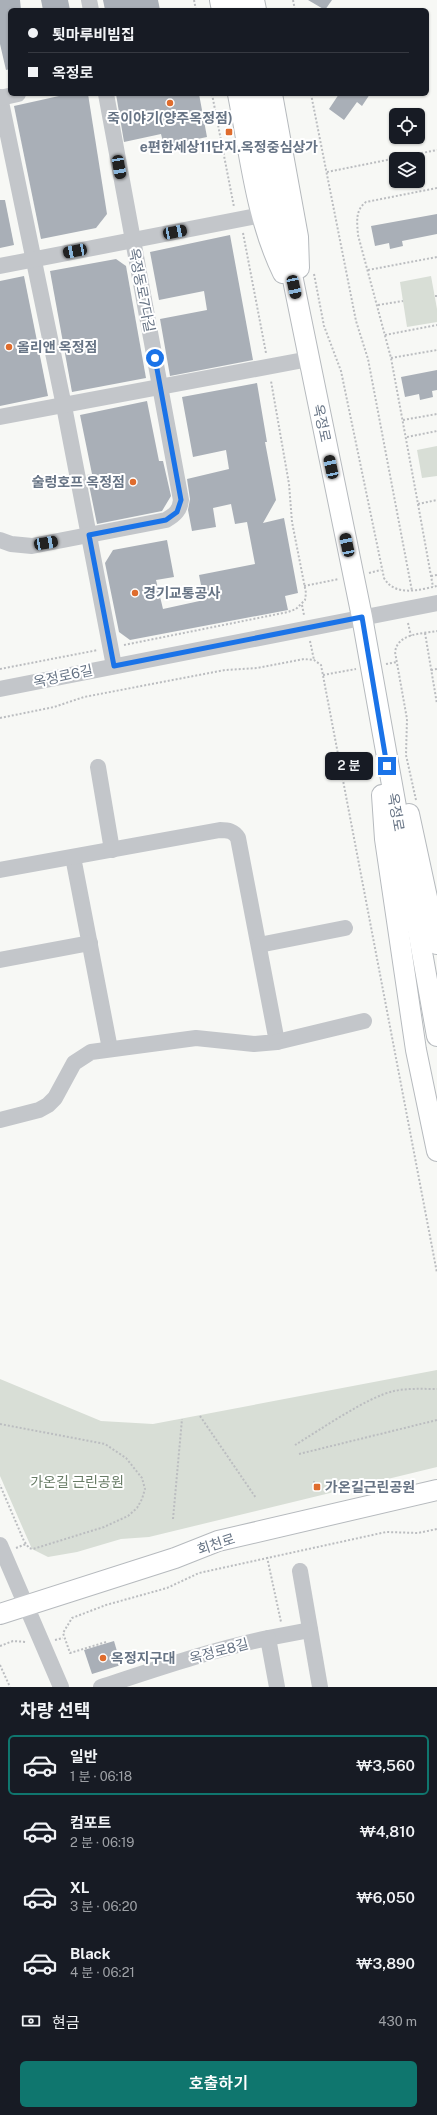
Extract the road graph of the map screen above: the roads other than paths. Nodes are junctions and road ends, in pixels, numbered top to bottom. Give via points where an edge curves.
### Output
1 (106, 96) edge
2 (238, 96) edge
3 (255, 96) edge
4 (272, 96) edge
5 (0, 98) edge
6 (262, 215) junction
7 (132, 240) junction
8 (33, 260) junction
9 (0, 266) edge
10 (297, 302) junction
11 (309, 359) junction
12 (161, 387) junction
13 (64, 406) junction
14 (0, 418) edge
15 (89, 535) junction
16 (0, 540) edge
17 (437, 603) edge
18 (362, 617) junction
19 (114, 666) junction
20 (0, 689) edge
21 (384, 751) junction
22 (98, 767) dead end
23 (112, 850) junction
24 (73, 857) junction
25 (0, 870) edge
26 (345, 928) dead end
27 (90, 943) junction
28 (437, 944) edge
29 (260, 945) junction
30 (0, 960) edge
31 (364, 1021) dead end
32 (437, 1036) edge
33 (277, 1042) junction
34 (110, 1049) junction
35 (0, 1120) edge
36 (437, 1151) edge
37 (437, 1490) edge
38 (0, 1545) edge
39 (300, 1571) dead end
40 (26, 1605) junction
41 (0, 1614) edge
42 (286, 1630) junction
43 (310, 1630) junction
44 (268, 1638) junction
45 (315, 1658) junction
46 (62, 1687) edge
47 (101, 1687) edge
48 (277, 1687) edge
49 (320, 1687) edge

1 - 7 street, 옥정동로7다길
2 - 6 main road
3 - 10 main road, 옥정로
4 - 10 main road via 298,237
5 - 8 street
6 - 7 street
6 - 10 main road via 272,250
7 - 8 street
7 - 12 street, 옥정동로7다길
8 - 9 street
8 - 13 street
10 - 11 main road, 옥정로
11 - 12 street
11 - 18 main road, 옥정로
12 - 13 street
12 - 15 street, 옥정동로7다길 via 180,506 177,512 166,520
13 - 14 street
13 - 15 street
15 - 16 street via 32,546
15 - 19 street
17 - 18 street, 옥정로6길
18 - 19 street, 옥정로6길
18 - 21 main road, 옥정로
19 - 20 street, 옥정로6길
21 - 28 main road via 404,796
21 - 32 main road, 옥정로
21 - 36 main road via 382,812 385,839 416,1050
22 - 23 street
23 - 24 street
23 - 29 street via 220,830 236,834
24 - 25 street
24 - 27 street
26 - 29 street
27 - 30 street
27 - 34 street
29 - 33 street
31 - 33 street
33 - 34 street via 254,1044 196,1038
34 - 35 street via 91,1052 74,1063 55,1098 48,1105 39,1110
37 - 40 main road, 회천로 via 218,1541 175,1558
38 - 40 street
39 - 43 street
40 - 41 main road, 회천로
40 - 46 street
42 - 43 street
42 - 44 street
42 - 45 street via 306,1641
43 - 45 street
44 - 47 street, 옥정로8길
44 - 48 street, 옥정로8길
45 - 49 street

